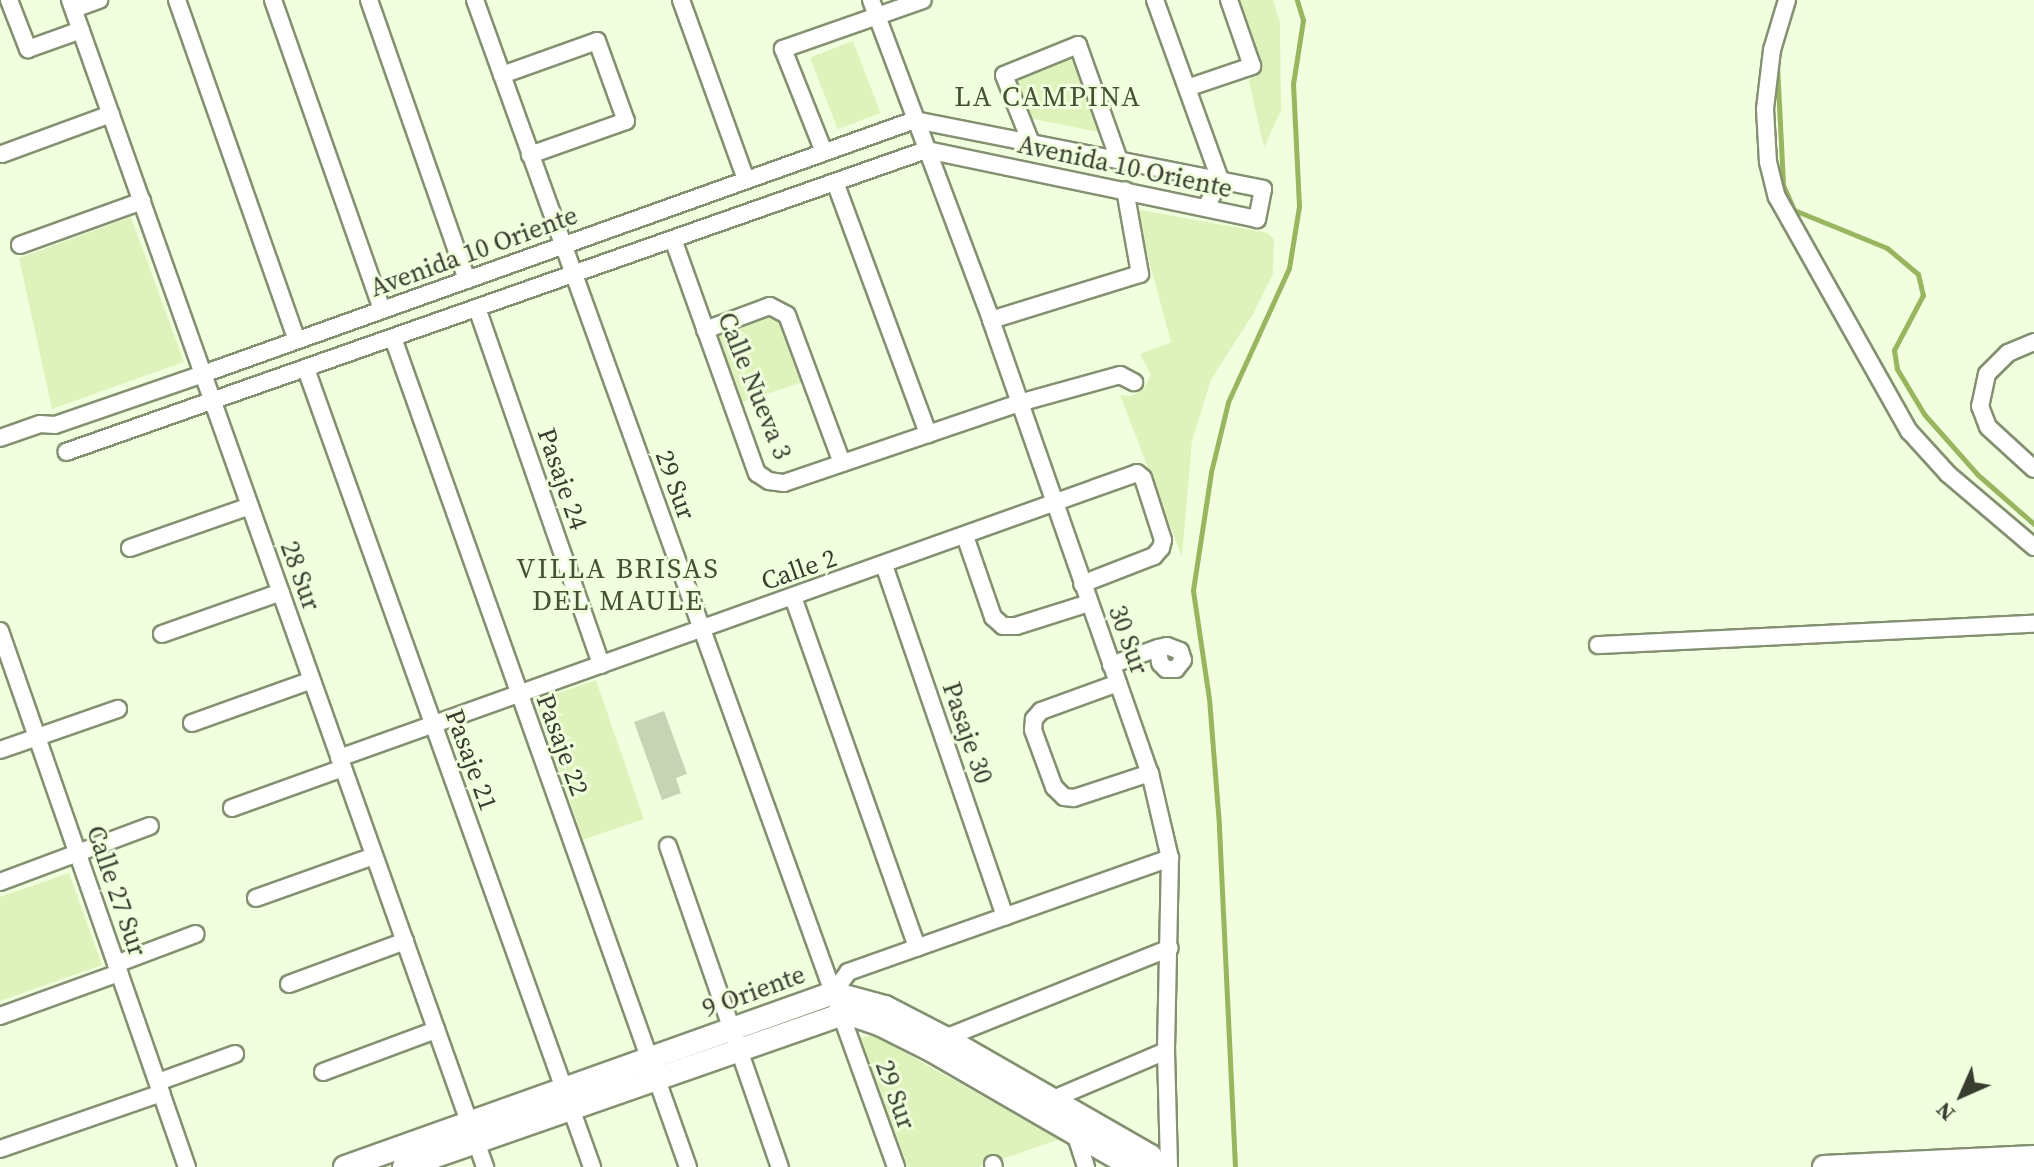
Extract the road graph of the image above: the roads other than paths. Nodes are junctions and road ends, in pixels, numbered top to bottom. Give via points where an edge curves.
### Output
1 (9, 0) edge
2 (99, 0) edge
3 (177, 0) edge
4 (273, 0) edge
5 (369, 0) edge
6 (475, 0) edge
7 (681, 0) edge
8 (871, 0) edge
9 (923, 0) edge
10 (1229, 0) edge
11 (1787, 0) edge
12 (1161, 2) edge
13 (72, 5) edge
14 (877, 16) junction
15 (81, 30) junction
16 (502, 75) junction
17 (1187, 88) junction
18 (111, 114) junction
19 (915, 120) junction
20 (1031, 143) junction
21 (926, 150) junction
22 (824, 152) junction
23 (2, 154) edge
24 (530, 155) junction
25 (1119, 160) junction
26 (746, 180) junction
27 (1220, 180) junction
28 (835, 182) junction
29 (1125, 190) junction
30 (142, 201) junction
31 (1206, 208) junction
32 (673, 239) junction
33 (20, 245) dead end
34 (563, 246) junction
35 (574, 274) junction
36 (467, 280) junction
37 (477, 308) junction
38 (382, 310) junction
39 (991, 320) junction
40 (705, 330) junction
41 (393, 338) junction
42 (297, 341) junction
43 (2034, 342) edge
44 (306, 369) junction
45 (203, 374) junction
46 (1134, 382) dead end
47 (213, 401) junction
48 (1019, 403) junction
49 (928, 434) junction
50 (0, 438) edge
51 (66, 452) dead end
52 (2030, 461) edge
53 (842, 463) junction
54 (1055, 505) junction
55 (250, 506) junction
56 (965, 536) junction
57 (2034, 547) edge
58 (130, 548) dead end
59 (884, 565) junction
60 (1082, 584) junction
61 (281, 592) junction
62 (793, 597) junction
63 (1089, 603) junction
64 (2034, 624) edge
65 (702, 629) junction
66 (0, 631) edge
67 (162, 634) dead end
68 (1598, 645) dead end
69 (1158, 648) dead end
70 (601, 665) junction
71 (1111, 665) junction
72 (312, 680) junction
73 (1118, 683) junction
74 (519, 694) junction
75 (118, 709) dead end
76 (192, 723) dead end
77 (433, 724) junction
78 (37, 737) junction
79 (0, 750) edge
80 (341, 763) junction
81 (1150, 773) junction
82 (232, 808) dead end
83 (150, 826) dead end
84 (668, 846) dead end
85 (77, 854) junction
86 (374, 856) junction
87 (1170, 858) junction
88 (0, 882) edge
89 (256, 898) dead end
90 (1005, 917) junction
91 (196, 934) dead end
92 (405, 941) junction
93 (917, 948) junction
94 (1170, 948) junction
95 (118, 968) junction
96 (289, 984) dead end
97 (837, 1003) junction
98 (0, 1016) edge
99 (436, 1030) junction
100 (945, 1038) junction
101 (736, 1039) junction
102 (1166, 1051) junction
103 (235, 1054) dead end
104 (653, 1068) junction
105 (323, 1072) dead end
106 (160, 1087) junction
107 (567, 1099) junction
108 (1053, 1099) junction
109 (473, 1132) junction
110 (1075, 1133) junction
111 (0, 1149) edge
112 (2034, 1157) edge
113 (187, 1167) edge
114 (345, 1167) edge
115 (404, 1167) edge
116 (485, 1167) edge
117 (592, 1167) edge
118 (688, 1167) edge
119 (780, 1167) edge
120 (896, 1167) edge
121 (1086, 1167) edge
122 (1133, 1167) edge
123 (1154, 1167) edge
124 (1169, 1167) edge
125 (1824, 1167) edge

1 - 15 street via 28,49
2 - 13 street
3 - 42 street
4 - 38 street
5 - 36 street
6 - 16 street, 29 Sur
7 - 26 street
8 - 14 street, 30 Sur
9 - 14 street
10 - 17 street via 1252,66
11 - 57 street via 1772,50 1765,109 1768,162 1777,197 1909,431 1948,474
12 - 17 street
13 - 15 street, 28 Sur
14 - 19 street, 30 Sur
14 - 22 street via 783,49
15 - 18 street, 28 Sur
16 - 24 street, 29 Sur
16 - 24 street via 597,41 626,121
17 - 27 street
18 - 23 street
18 - 30 street, 28 Sur
19 - 20 street, Avenida 10 Oriente
19 - 21 street, 30 Sur
19 - 22 street, Avenida 10 Oriente
20 - 25 street, Avenida 10 Oriente
20 - 25 street via 1004,75 1078,45
21 - 28 street, Avenida 10 Oriente
21 - 29 street, Avenida 10 Oriente
21 - 39 street, 30 Sur
22 - 26 street, Avenida 10 Oriente
24 - 34 street, 29 Sur
25 - 27 street, Avenida 10 Oriente
26 - 34 street, Avenida 10 Oriente
27 - 31 street
27 - 31 street, Avenida 10 Oriente via 1263,189 1257,219
28 - 32 street, Avenida 10 Oriente
28 - 49 street
29 - 31 street, Avenida 10 Oriente
29 - 39 street via 1140,274
30 - 33 street
30 - 45 street, 28 Sur
32 - 35 street, Avenida 10 Oriente
32 - 40 street, Calle Nueva 3
34 - 35 street, 29 Sur
34 - 36 street, Avenida 10 Oriente
35 - 37 street, Avenida 10 Oriente
35 - 65 street, 29 Sur
36 - 38 street, Avenida 10 Oriente
37 - 41 street, Avenida 10 Oriente
37 - 70 street, Pasaje 24
38 - 42 street, Avenida 10 Oriente
39 - 48 street, 30 Sur
40 - 53 street, Calle Nueva 3 via 757,473 784,483
40 - 53 street via 770,306 787,315
41 - 44 street, Avenida 10 Oriente
41 - 74 street, Pasaje 22
42 - 45 street, Avenida 10 Oriente
43 - 52 street via 1997,362 1982,386 1980,406 1988,427
44 - 47 street, Avenida 10 Oriente
44 - 77 street, Pasaje 21
45 - 47 street, 28 Sur
45 - 50 street, Avenida 10 Oriente via 55,425 40,424
46 - 48 street, Calle Nueva 3 via 1120,375
47 - 51 street, Avenida 10 Oriente
47 - 55 street, 28 Sur
48 - 49 street, Calle Nueva 3
48 - 54 street, 30 Sur
49 - 53 street, Calle Nueva 3
54 - 56 street, Calle 2
54 - 60 street, 30 Sur
54 - 60 street, Calle 2 via 1137,473 1143,478 1161,548 1154,556
55 - 58 street
55 - 61 street, 28 Sur
56 - 59 street, Calle 2
56 - 63 street via 993,617 1003,626
59 - 62 street, Calle 2
59 - 90 street, Pasaje 30
60 - 63 street, 30 Sur
61 - 67 street
61 - 72 street, 28 Sur
62 - 65 street, Calle 2
62 - 93 street
63 - 71 street, 30 Sur
64 - 68 street
65 - 70 street, Calle 2
65 - 97 street, 29 Sur
66 - 78 street, Calle 27 Sur
69 - 71 street
70 - 74 street, Calle 2
71 - 73 street, 30 Sur
72 - 76 street
72 - 80 street, 28 Sur
73 - 81 street, 30 Sur
73 - 81 street via 1041,711 1033,730 1054,787 1064,797
74 - 77 street, Calle 2
74 - 104 street, Pasaje 22
75 - 78 street
77 - 80 street, Calle 2
77 - 107 street, Pasaje 21
78 - 79 street
78 - 85 street, Calle 27 Sur
80 - 82 street, Calle 2
80 - 86 street, 28 Sur
81 - 87 street, 30 Sur
83 - 85 street
84 - 101 street
85 - 88 street
85 - 95 street, Calle 27 Sur
86 - 89 street
86 - 92 street, 28 Sur
87 - 90 street
87 - 94 street, 30 Sur
90 - 93 street
91 - 95 street
92 - 96 street
92 - 99 street, 28 Sur
93 - 97 street via 848,972
94 - 100 street
94 - 102 street, 30 Sur
95 - 98 street
95 - 106 street, Calle 27 Sur
97 - 100 street, 9 Oriente via 885,1007
97 - 101 street, 9 Oriente
97 - 110 street
97 - 120 street, 29 Sur
99 - 105 street
99 - 109 street, 28 Sur
100 - 108 street, 9 Oriente
101 - 104 street, 9 Oriente
101 - 119 street
102 - 108 street
102 - 124 street, 30 Sur
103 - 106 street
104 - 107 street, 9 Oriente
104 - 118 street, Pasaje 22
106 - 111 street
106 - 113 street, Calle 27 Sur
107 - 109 street, 9 Oriente
107 - 117 street, Pasaje 21
108 - 123 street, 9 Oriente via 1150,1156
109 - 114 street, 9 Oriente
109 - 115 street, 9 Oriente
109 - 116 street, 28 Sur
110 - 121 street
110 - 122 street
112 - 125 street

